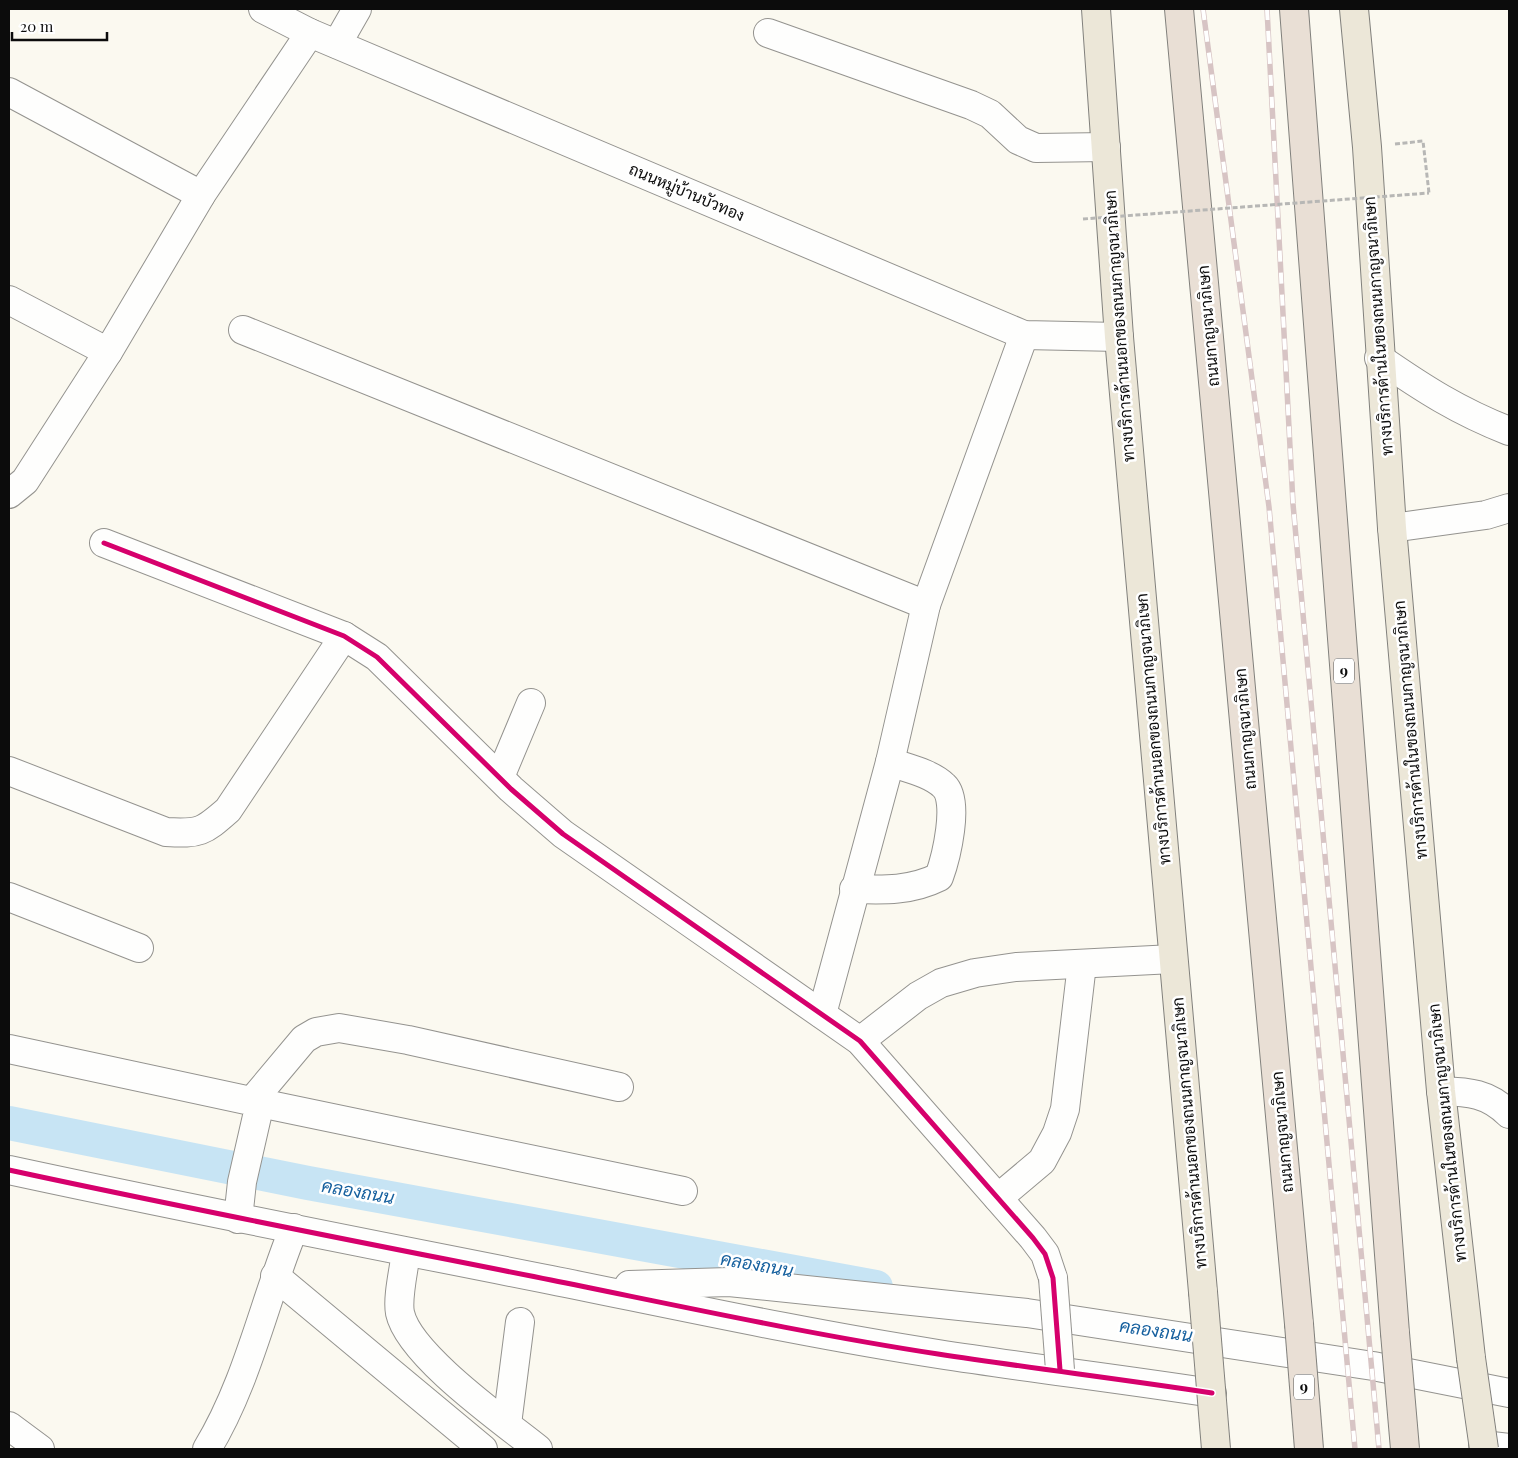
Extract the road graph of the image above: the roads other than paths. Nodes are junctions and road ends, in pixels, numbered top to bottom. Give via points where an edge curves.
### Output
1 (263, 9) edge
2 (357, 9) edge
3 (1096, 9) edge
4 (1178, 9) edge
5 (1294, 9) edge
6 (1354, 9) edge
7 (310, 33) junction
8 (768, 33) dead end
9 (337, 44) junction
10 (9, 92) edge
11 (1106, 147) junction
12 (201, 195) junction
13 (9, 300) edge
14 (243, 330) dead end
15 (1024, 335) junction
16 (1119, 337) junction
17 (108, 352) junction
18 (1379, 358) junction
19 (1509, 431) edge
20 (9, 494) edge
21 (1509, 508) edge
22 (1392, 528) junction
23 (104, 543) dead end
24 (926, 605) junction
25 (344, 636) junction
26 (531, 703) dead end
27 (890, 762) junction
28 (9, 770) edge
29 (500, 777) junction
30 (854, 889) junction
31 (9, 897) edge
32 (139, 948) dead end
33 (1174, 959) junction
34 (1082, 964) junction
35 (822, 1014) junction
36 (860, 1041) junction
37 (9, 1049) edge
38 (619, 1086) dead end
39 (1440, 1091) junction
40 (257, 1104) junction
41 (1509, 1114) edge
42 (9, 1170) edge
43 (683, 1191) dead end
44 (998, 1198) junction
45 (238, 1219) junction
46 (294, 1228) junction
47 (406, 1252) junction
48 (274, 1276) junction
49 (583, 1287) junction
50 (520, 1322) dead end
51 (1060, 1370) junction
52 (1212, 1392) junction
53 (1509, 1393) edge
54 (507, 1424) junction
55 (1492, 1447) edge
56 (207, 1449) edge
57 (483, 1449) edge
58 (538, 1449) edge
59 (1216, 1449) edge
60 (1309, 1449) edge
61 (1405, 1449) edge

1 - 7 street, ถนนหมู่บ้านบัวทอง
2 - 9 street
3 - 11 main road, ทางบริการด้านนอกของถนนกาญจนาภิเษก
4 - 60 highway, ถนนกาญจนาภิเษก / 9, bridge
5 - 61 highway, 9, bridge
6 - 18 main road, ทางบริการด้านในของถนนกาญจนาภิเษก via 1367,147
7 - 9 street, ถนนหมู่บ้านบัวทอง
7 - 12 street
8 - 11 street via 970,105 990,114 1018,140 1036,148
9 - 15 street, ถนนหมู่บ้านบัวทอง
10 - 12 street
11 - 16 main road, ทางบริการด้านนอกของถนนกาญจนาภิเษก
12 - 17 street
13 - 17 street
14 - 24 street
15 - 16 street, ถนนหมู่บ้านบัวทอง
15 - 24 street
16 - 33 main road, ทางบริการด้านนอกของถนนกาญจนาภิเษก
17 - 20 street via 25,481
18 - 19 street via 1439,399
18 - 22 main road, ทางบริการด้านในของถนนกาญจนาภิเษก
21 - 22 street via 1486,515
22 - 39 main road, ทางบริการด้านในของถนนกาญจนาภิเษก
23 - 25 street
24 - 27 street
25 - 28 street via 228,810 207,828 192,834 166,832
25 - 29 street via 377,657
26 - 29 street
27 - 30 street
27 - 30 street via 933,778 945,786 950,800 947,853 939,877 922,885 897,890
29 - 35 street via 563,834
30 - 35 street
31 - 32 street
33 - 34 street
33 - 52 main road, ทางบริการด้านนอกของถนนกาญจนาภิเษก, bridge
34 - 36 street via 1016,967 941,983 918,996
34 - 44 street via 1066,1102 1057,1133 1042,1161
35 - 36 street
36 - 44 street
37 - 40 street
38 - 40 street via 339,1028 316,1032 304,1039
39 - 41 street via 1476,1093
39 - 55 main road, ทางบริการด้านในของถนนกาญจนาภิเษก, bridge via 1471,1358
40 - 43 street
40 - 45 street
42 - 45 street
44 - 51 street, bridge via 1045,1254 1053,1278
45 - 46 street
46 - 47 street
46 - 48 street
47 - 49 street
47 - 54 street via 400,1312 406,1329 431,1361
48 - 56 street via 240,1384
48 - 57 street
49 - 51 street via 938,1354
49 - 53 street via 729,1282 1018,1312 1373,1366
50 - 54 street
51 - 52 street
52 - 59 main road, ทางบริการด้านนอกของถนนกาญจนาภิเษก, bridge
54 - 58 street

